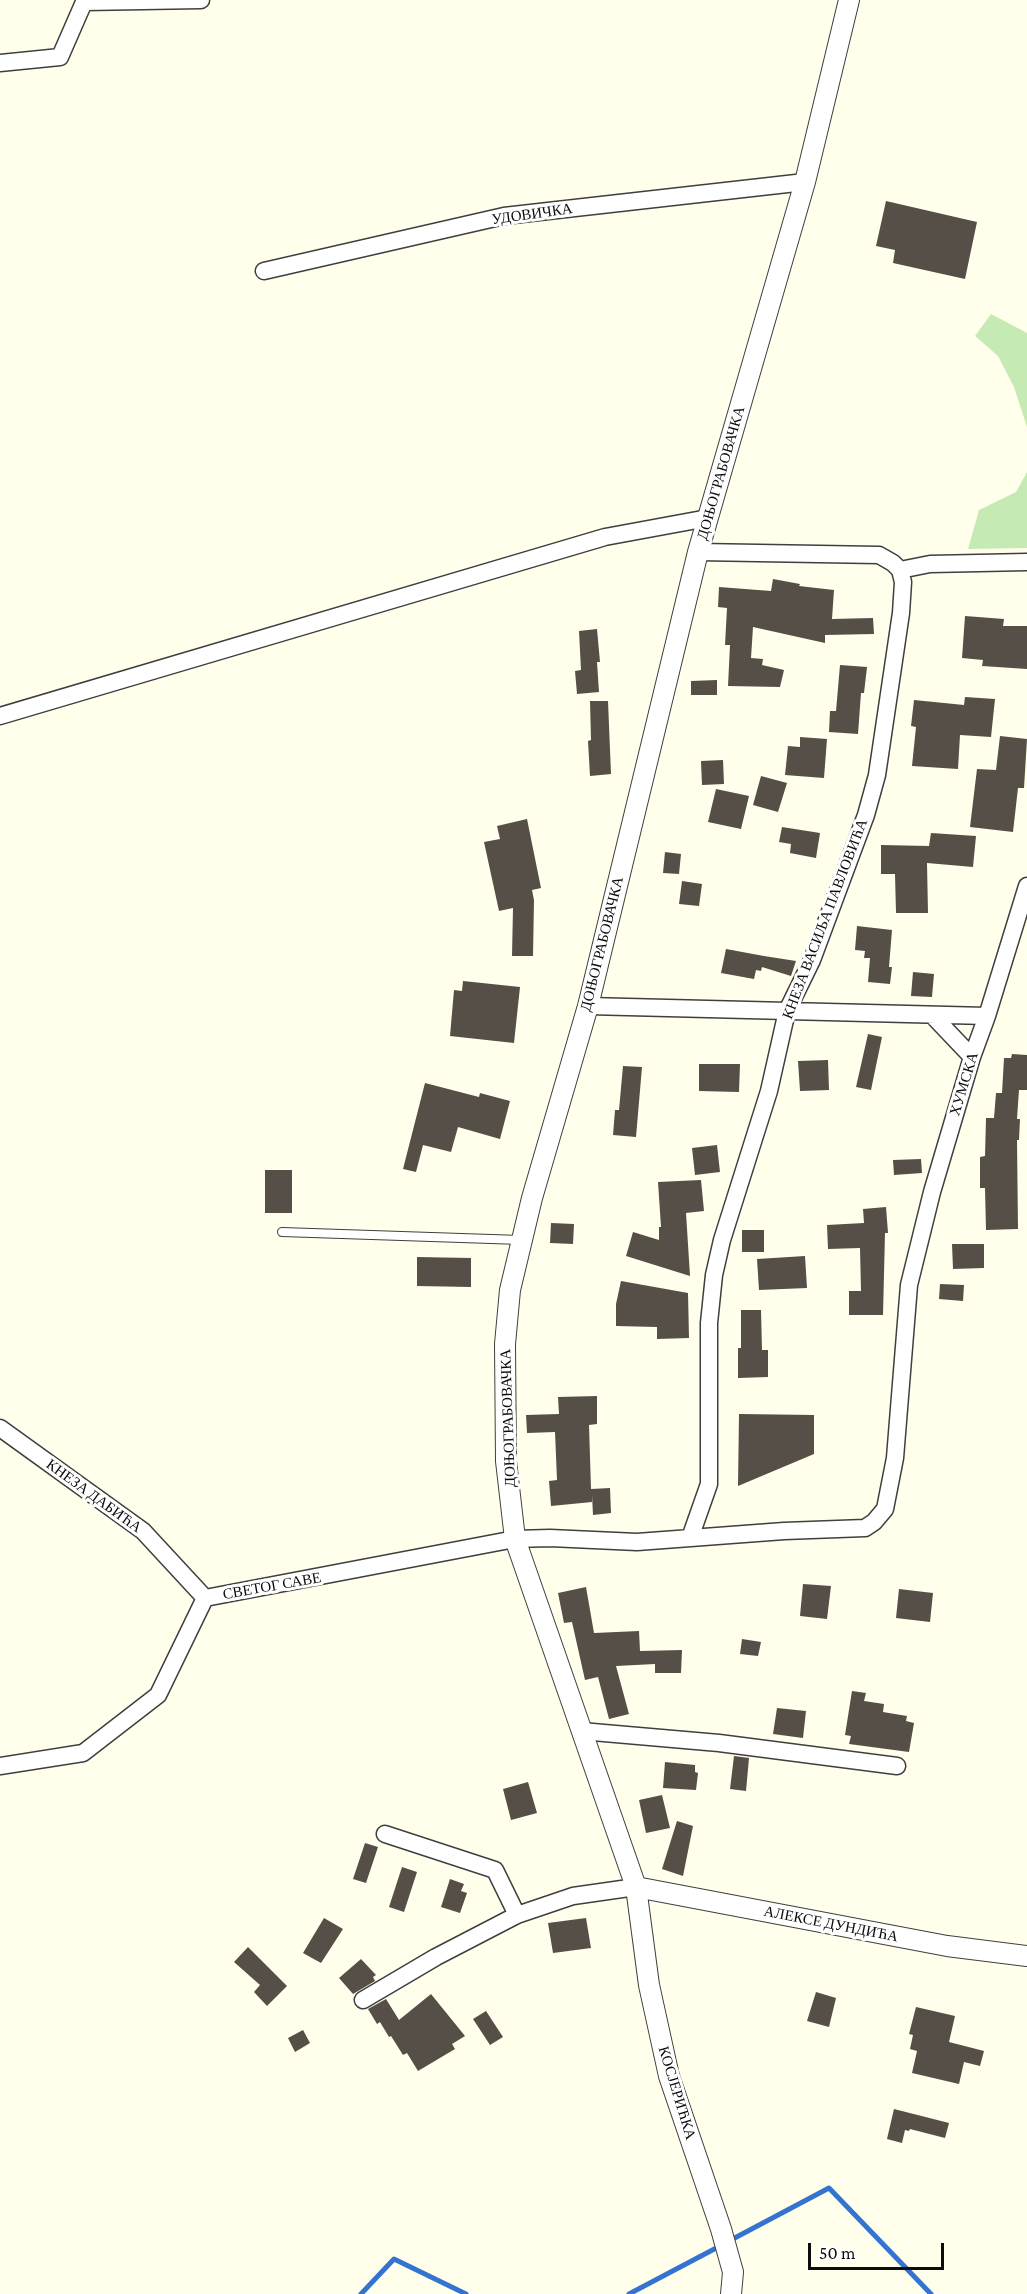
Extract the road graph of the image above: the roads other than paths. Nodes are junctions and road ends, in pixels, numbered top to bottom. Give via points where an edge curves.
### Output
1 (201, 0) edge
2 (849, 0) edge
3 (0, 63) edge
4 (805, 182) junction
5 (264, 271) dead end
6 (708, 518) junction
7 (698, 552) junction
8 (1027, 562) edge
9 (900, 570) junction
10 (0, 716) edge
11 (1027, 886) edge
12 (588, 1005) junction
13 (787, 1011) junction
14 (932, 1015) junction
15 (987, 1016) junction
16 (972, 1057) junction
17 (282, 1232) dead end
18 (522, 1240) junction
19 (0, 1428) edge
20 (690, 1538) junction
21 (515, 1539) junction
22 (205, 1598) junction
23 (581, 1731) junction
24 (0, 1766) edge
25 (897, 1766) dead end
26 (385, 1833) dead end
27 (636, 1887) junction
28 (517, 1916) junction
29 (1027, 1956) edge
30 (363, 2000) dead end
31 (731, 2294) edge

1 - 3 street via 84,2 60,57
2 - 4 street, ДОЊОГРАБОВАЧКА
4 - 5 street, УДОВИЧКА via 504,216
4 - 6 street, ДОЊОГРАБОВАЧКА
6 - 7 street, ДОЊОГРАБОВАЧКА
6 - 10 street via 605,537
7 - 9 street via 879,555
7 - 12 street, ДОЊОГРАБОВАЧКА
8 - 9 street via 930,564
9 - 13 street, КНЕЗА ВАСИЉА ПАВЛОВИЋА via 901,613 877,775 812,960
11 - 15 street, ХУМСКА
12 - 13 street
12 - 18 street, ДОЊОГРАБОВАЧКА
13 - 14 street
13 - 20 street, КНЕЗА ВАСИЉА ПАВЛОВИЋА via 770,1092 714,1275 709,1323 709,1484
14 - 15 street
14 - 16 street
15 - 16 street, ХУМСКА
16 - 20 street, ХУМСКА via 909,1285 895,1458 881,1516 865,1528
17 - 18 lane
18 - 21 street, ДОЊОГРАБОВАЧКА via 510,1290 505,1344 506,1461
19 - 22 street, КНЕЗА ДАБИЋА via 143,1531
20 - 21 street, СВЕТОГ САВЕ via 637,1542
21 - 22 street, СВЕТОГ САВЕ
21 - 23 street, ДОЊОГРАБОВАЧКА
22 - 24 street, СВЕТОГ САВЕ via 158,1695 83,1753
23 - 25 street via 719,1743
23 - 27 street, ДОЊОГРАБОВАЧКА
26 - 28 street via 495,1870
27 - 28 street via 573,1896
27 - 29 street, АЛЕКСЕ ДУНДИЋА via 947,1946
27 - 31 street, КОСЈЕРИЋКА via 649,1985 669,2076 733,2272
28 - 30 street via 436,1956

